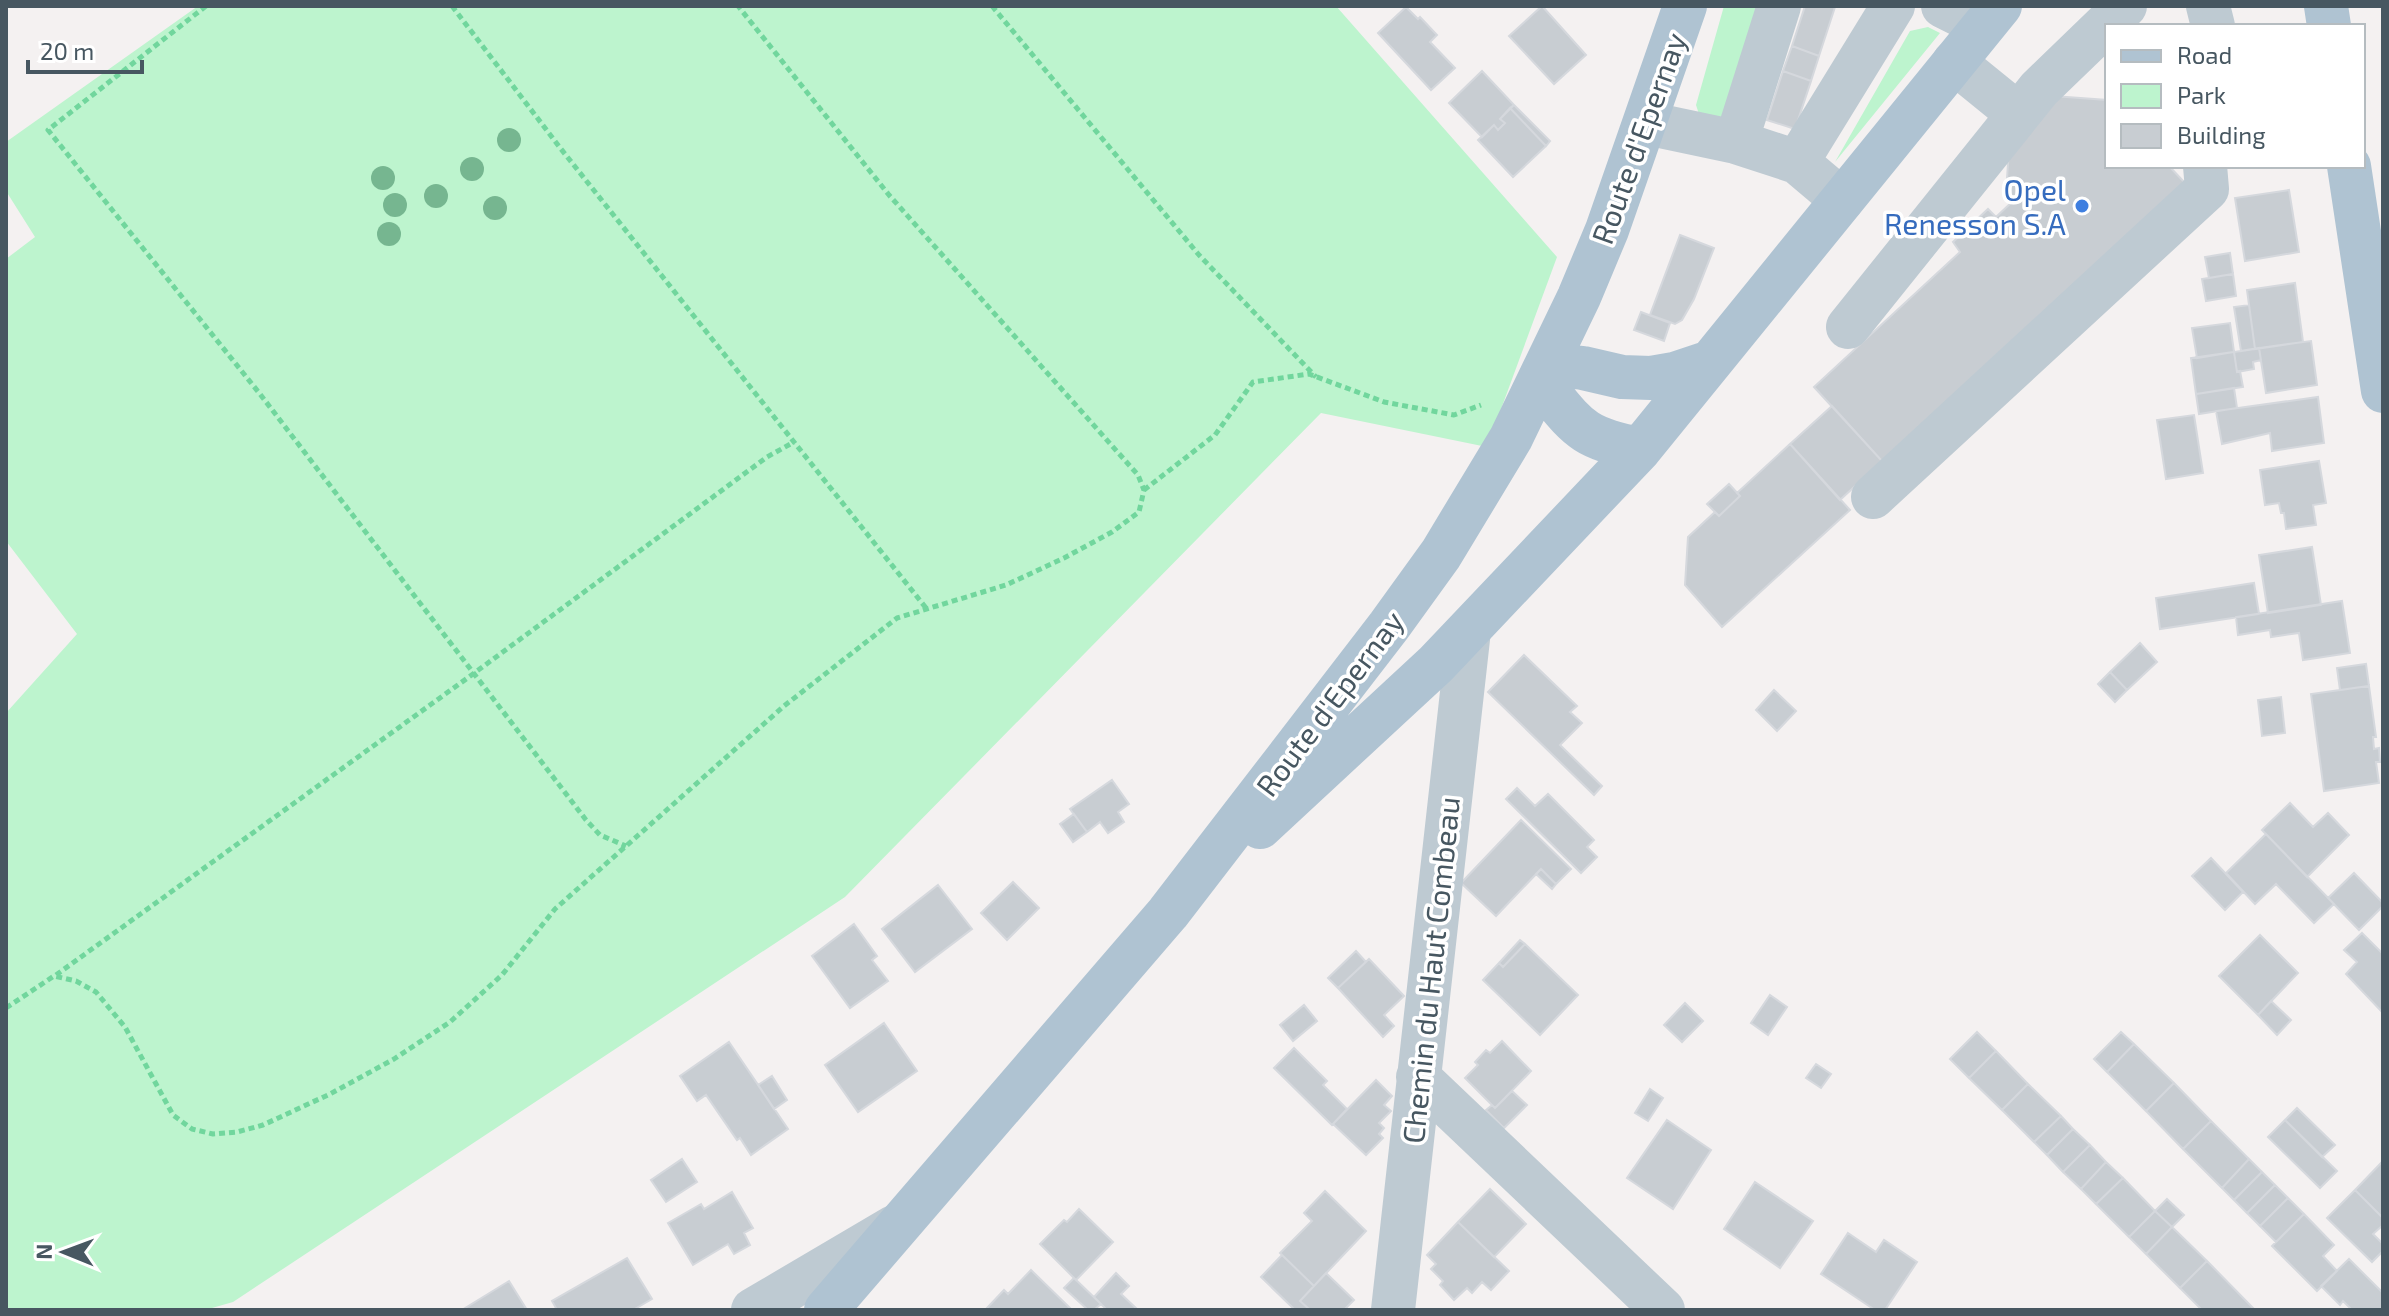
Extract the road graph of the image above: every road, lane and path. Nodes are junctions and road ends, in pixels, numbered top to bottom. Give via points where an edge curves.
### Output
1 (206, 6) edge
2 (452, 6) edge
3 (738, 6) edge
4 (992, 6) edge
5 (1685, 6) edge
6 (1779, 6) edge
7 (1893, 6) edge
8 (1943, 6) edge
9 (1992, 16) edge
10 (2105, 27) edge
11 (1954, 62) junction
12 (2018, 114) junction
13 (1646, 123) junction
14 (1736, 142) junction
15 (1797, 162) junction
16 (2205, 168) edge
17 (2349, 168) edge
18 (1842, 200) junction
19 (1848, 327) dead end
20 (1707, 363) junction
21 (2382, 371) edge
22 (1544, 373) junction
23 (1316, 377) junction
24 (794, 442) junction
25 (1640, 449) junction
26 (1144, 490) junction
27 (1873, 497) dead end
28 (926, 608) junction
29 (1469, 630) junction
30 (473, 674) junction
31 (626, 846) junction
32 (1168, 913) junction
33 (54, 976) junction
34 (6, 1008) edge
35 (1418, 1077) junction
36 (900, 1224) junction
37 (753, 1310) edge
38 (826, 1310) edge
39 (1393, 1310) edge
40 (1663, 1310) edge

1 - 30 path via 48,130 260,394
2 - 24 path
3 - 26 path via 889,195 1138,475
4 - 23 path via 1199,255
5 - 13 main road, Route d'Epernay
6 - 14 street
7 - 15 street
8 - 9 street
9 - 11 main road
10 - 12 street
11 - 12 street
11 - 18 main road
12 - 19 street
13 - 14 street
13 - 22 main road, Route d'Epernay via 1607,230
14 - 15 street
15 - 18 street
16 - 27 street via 2207,189
17 - 21 main road
18 - 20 main road
20 - 22 main road via 1651,378 1583,368
20 - 25 main road
22 - 23 path via 1454,415 1384,402
22 - 25 main road via 1577,426 1609,444
22 - 32 main road, Route d'Epernay via 1441,554
23 - 26 path via 1253,382 1215,435
24 - 28 path
24 - 30 path
25 - 29 main road
26 - 28 path via 1139,512 1064,558 1006,585
28 - 31 path via 897,618 784,706
29 - 32 main road
29 - 35 street, Chemin du Haut Combeau
30 - 31 path via 586,820 600,835
30 - 33 path
31 - 33 path via 555,909 502,975 450,1022 330,1094 237,1132 192,1129 173,1115 125,1027 96,992
32 - 36 main road, Route d'Epernay
33 - 34 path
35 - 39 street, Chemin du Haut Combeau
35 - 40 street
36 - 37 street
36 - 38 main road, Route d'Epernay

